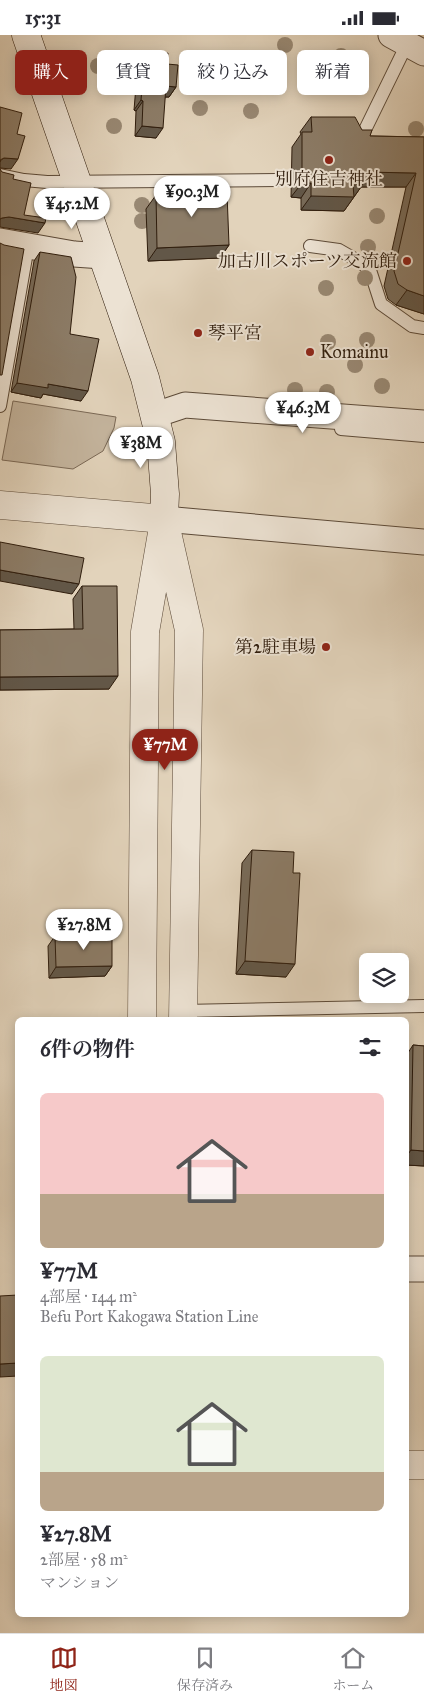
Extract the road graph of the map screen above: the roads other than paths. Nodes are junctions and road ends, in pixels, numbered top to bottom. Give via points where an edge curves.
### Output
1 (26, 35) edge
2 (407, 44) edge
3 (362, 136) edge
4 (0, 175) edge
5 (277, 180) dead end
6 (77, 181) junction
7 (0, 241) edge
8 (28, 246) junction
9 (310, 247) dead end
10 (103, 256) junction
11 (424, 328) edge
12 (0, 406) edge
13 (155, 415) junction
14 (189, 416) dead end
15 (424, 423) edge
16 (424, 436) edge
17 (0, 505) edge
18 (164, 519) junction
19 (424, 542) edge
20 (424, 1006) edge
21 (183, 1015) edge
22 (142, 1017) edge
23 (409, 1269) edge
24 (424, 1269) edge
25 (409, 1465) edge
26 (424, 1465) edge

1 - 6 street
2 - 3 lane
4 - 6 lane via 32,181
5 - 6 lane
6 - 10 street
7 - 8 street
8 - 10 street
8 - 12 lane
9 - 11 lane via 339,250 360,262 370,270 381,304 412,326
10 - 13 street
13 - 15 street via 185,405
13 - 18 street via 161,442
14 - 16 lane
17 - 18 street
18 - 19 street
18 - 21 street via 189,630
18 - 22 street via 145,632
20 - 21 lane
21 - 22 street
23 - 24 street
25 - 26 street

